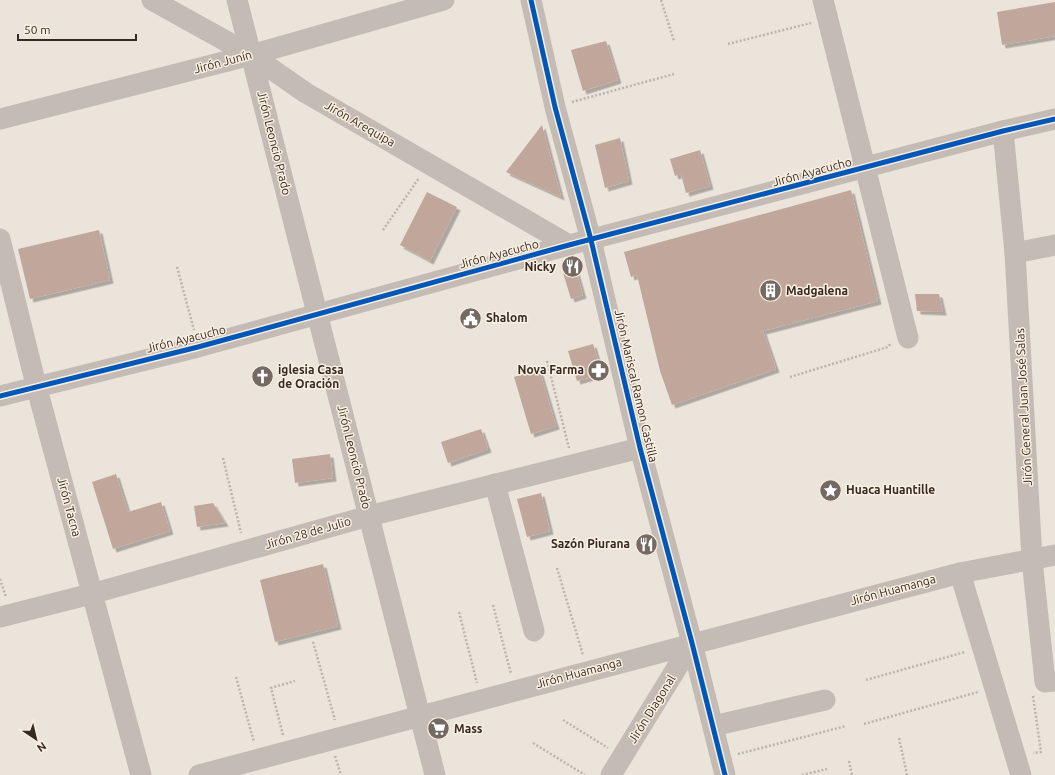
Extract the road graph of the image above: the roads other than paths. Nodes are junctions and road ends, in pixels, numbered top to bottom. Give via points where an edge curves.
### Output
1 (152, 0) edge
2 (237, 0) edge
3 (444, 0) edge
4 (531, 0) edge
5 (826, 9) edge
6 (251, 55) junction
7 (0, 119) edge
8 (1055, 119) edge
9 (1003, 131) junction
10 (865, 168) junction
11 (0, 239) edge
12 (591, 240) junction
13 (569, 245) junction
14 (1055, 246) edge
15 (1015, 253) junction
16 (317, 313) junction
17 (907, 332) road end
18 (36, 386) junction
19 (0, 396) edge
20 (640, 448) junction
21 (495, 484) junction
22 (369, 516) junction
23 (1055, 555) edge
24 (1032, 560) junction
25 (960, 573) junction
26 (92, 594) junction
27 (0, 617) edge
28 (534, 631) dead end
29 (692, 643) junction
30 (1050, 682) edge
31 (824, 700) dead end
32 (420, 716) junction
33 (713, 726) junction
34 (723, 767) edge
35 (141, 775) edge
36 (199, 775) edge
37 (435, 775) edge
38 (611, 775) edge
39 (1021, 775) edge

1 - 6 street, Jirón Arequipa
2 - 6 street, Jirón Leoncio Prado
3 - 6 street, Jirón Junín
4 - 12 street, Jirón Mariscal Ramon Castilla via 555,107
5 - 10 street
6 - 7 street, Jirón Junín
6 - 13 street, Jirón Arequipa via 306,93
6 - 16 street, Jirón Leoncio Prado
8 - 9 street, Jirón Ayacucho
9 - 10 street, Jirón Ayacucho
9 - 15 street, Jirón General Juan José Salas
10 - 12 street, Jirón Ayacucho
10 - 17 street
11 - 18 street, Jirón Tacna
12 - 13 street, Jirón Ayacucho
12 - 20 street, Jirón Mariscal Ramon Castilla
13 - 16 street, Jirón Ayacucho
14 - 15 street
15 - 24 street, Jirón General Juan José Salas
16 - 18 street, Jirón Ayacucho via 198,347
16 - 22 street, Jirón Leoncio Prado
18 - 19 street, Jirón Ayacucho
18 - 26 street, Jirón Tacna
20 - 21 street, Jirón 28 de Julio
20 - 29 street, Jirón Mariscal Ramon Castilla
21 - 22 street, Jirón 28 de Julio
21 - 28 street
22 - 26 street, Jirón 28 de Julio
22 - 32 street, Jirón Leoncio Prado
23 - 24 street, Jirón Huamanga
24 - 25 street, Jirón Huamanga
24 - 30 street, Jirón General Juan José Salas
25 - 29 street, Jirón Huamanga
25 - 39 street
26 - 27 street, Jirón 28 de Julio
26 - 35 street, Jirón Tacna
29 - 32 street, Jirón Huamanga
29 - 33 street, Jirón Mariscal Ramon Castilla
29 - 38 street, Jirón Diagonal
31 - 33 street
32 - 36 street, Jirón Huamanga
32 - 37 street, Jirón Leoncio Prado
33 - 34 street, Jirón Mariscal Ramon Castilla

